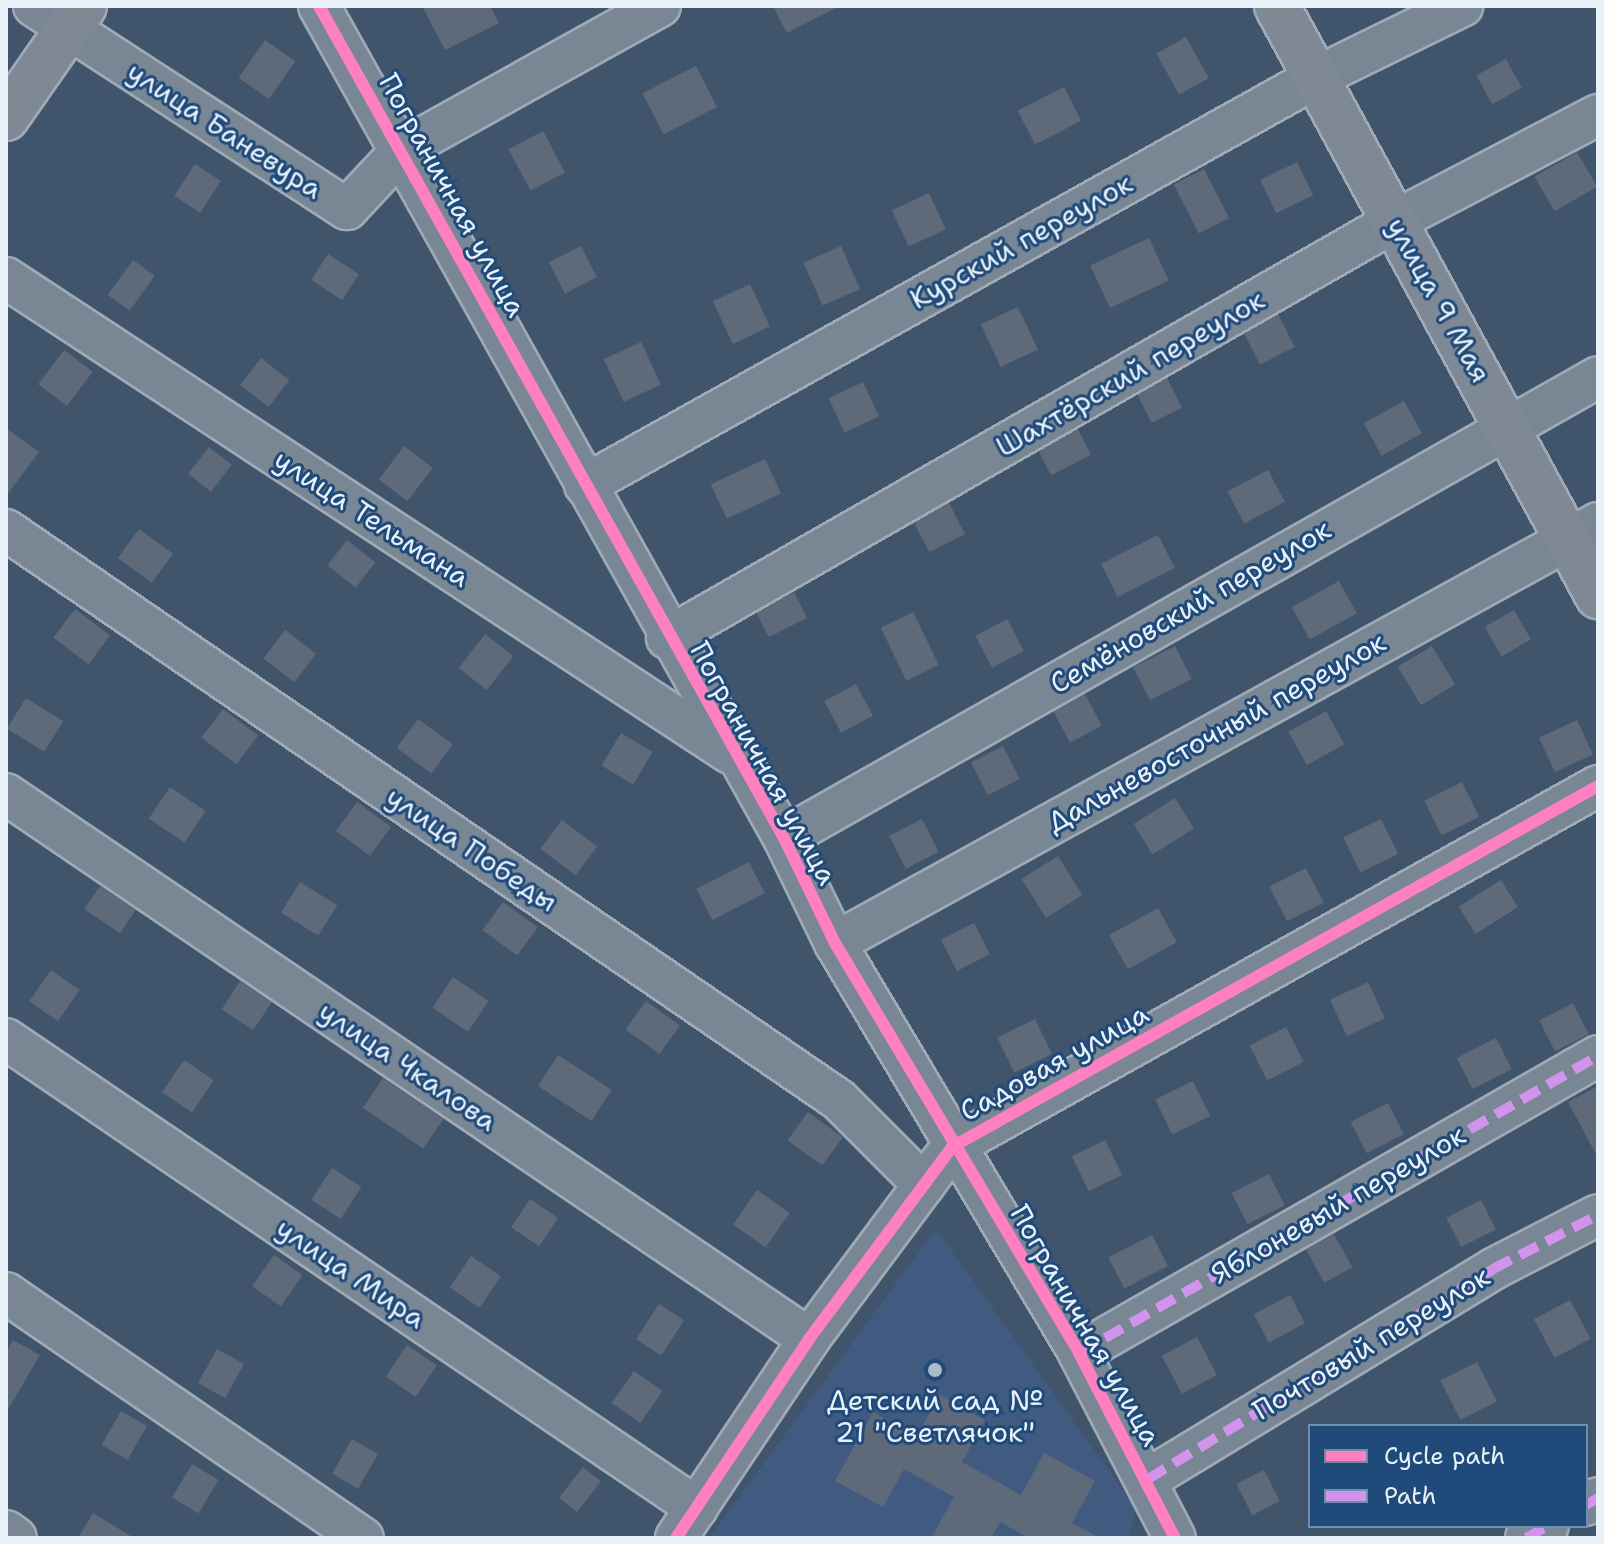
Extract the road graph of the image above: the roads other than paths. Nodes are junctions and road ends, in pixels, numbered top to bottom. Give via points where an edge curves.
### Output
1 (319, 6) edge
2 (660, 6) edge
3 (1277, 6) edge
4 (1462, 6) edge
5 (62, 14) edge
6 (1315, 78) junction
7 (1598, 115) edge
8 (6, 118) edge
9 (403, 149) junction
10 (1395, 221) junction
11 (6, 278) edge
12 (1598, 377) edge
13 (1509, 423) junction
14 (585, 485) junction
15 (6, 530) edge
16 (1583, 530) edge
17 (1598, 596) edge
18 (667, 638) junction
19 (737, 757) junction
20 (1598, 786) edge
21 (6, 794) edge
22 (784, 838) junction
23 (835, 943) junction
24 (6, 1039) edge
25 (1598, 1056) edge
26 (952, 1147) junction
27 (924, 1185) junction
28 (1598, 1215) edge
29 (6, 1293) edge
30 (809, 1339) junction
31 (1079, 1353) junction
32 (1148, 1479) junction
33 (687, 1523) edge
34 (1544, 1528) edge
35 (6, 1531) edge
36 (16, 1538) edge
37 (363, 1538) edge
38 (1175, 1538) edge
39 (1526, 1538) edge

1 - 9 street, Пограничная улица
2 - 9 street
3 - 6 main road, улица 9 Мая
4 - 6 street, Курский переулок
5 - 8 main road
5 - 9 street, улица Баневура via 347,209
6 - 10 main road, улица 9 Мая
6 - 14 street, Курский переулок
7 - 10 street, Шахтёрский переулок
9 - 14 street, Пограничная улица
10 - 13 main road, улица 9 Мая
10 - 18 street, Шахтёрский переулок
11 - 19 street, улица Тельмана
12 - 13 street, Семёновский переулок
13 - 16 main road, улица 9 Мая
13 - 22 street, Семёновский переулок
14 - 18 street, Пограничная улица
15 - 27 street, улица Победы via 839,1100
16 - 17 main road, улица 9 Мая
16 - 23 street, Дальневосточный переулок
18 - 19 street, Пограничная улица
19 - 22 street, Пограничная улица
20 - 26 street, Садовая улица
21 - 30 street, улица Чкалова
22 - 23 street, Пограничная улица
23 - 26 street, Пограничная улица
24 - 33 street, улица Мира
25 - 31 street, Яблоневый переулок
26 - 27 street, Садовая улица
26 - 31 street, Пограничная улица
27 - 30 street, Садовая улица
28 - 32 street, Почтовый переулок via 1493,1269
29 - 37 street
30 - 33 street, Садовая улица
31 - 32 street, Пограничная улица
32 - 38 street, Пограничная улица
34 - 39 street
35 - 36 street

